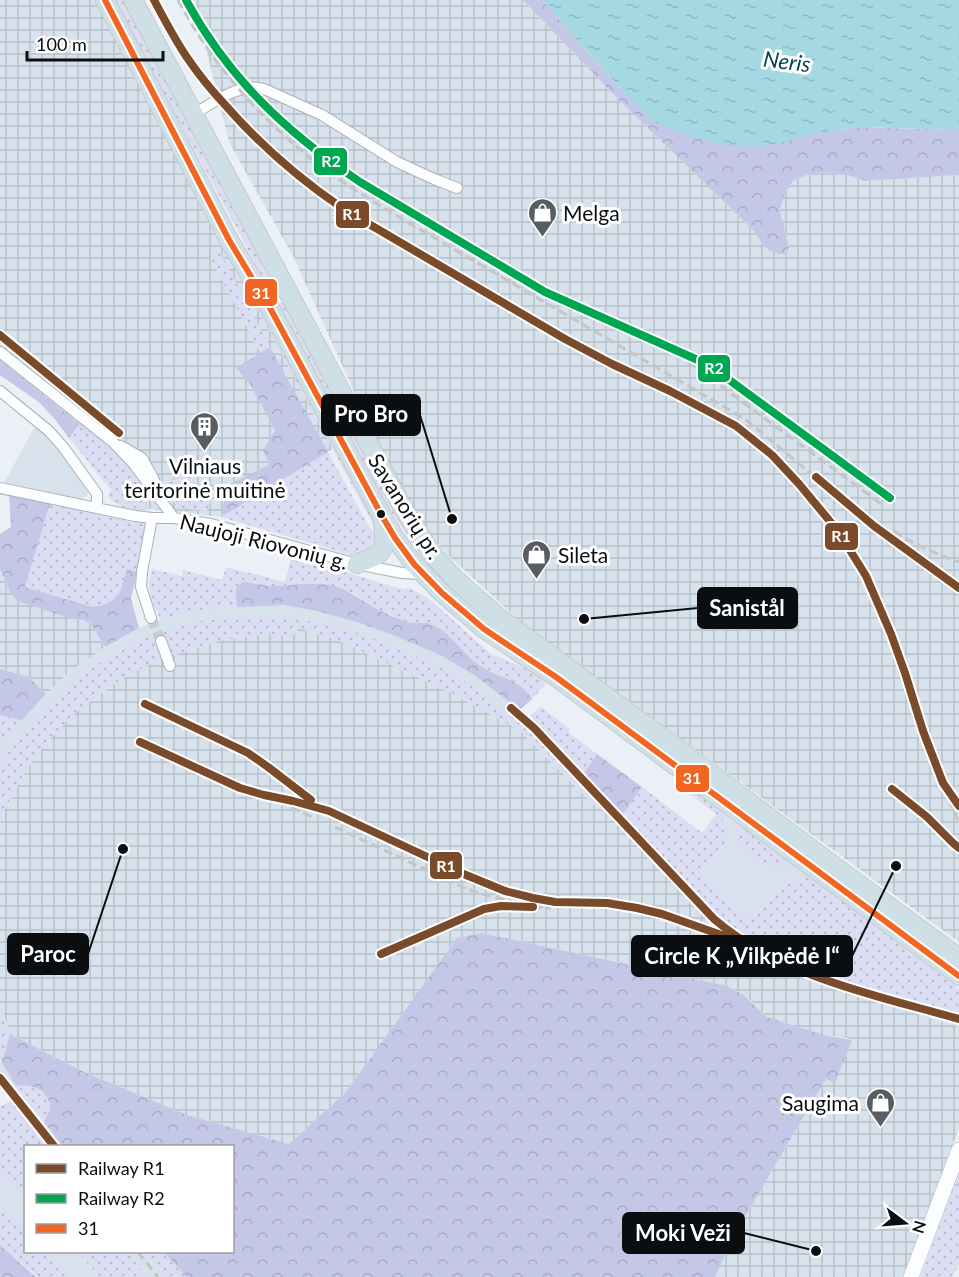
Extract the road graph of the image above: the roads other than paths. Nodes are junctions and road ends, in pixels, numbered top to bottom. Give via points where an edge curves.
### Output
1 (105, 0) edge
2 (133, 0) edge
3 (193, 114) junction
4 (457, 188) dead end
5 (289, 294) junction
6 (270, 308) junction
7 (0, 352) edge
8 (0, 391) edge
9 (0, 488) edge
10 (97, 507) junction
11 (382, 516) junction
12 (152, 518) junction
13 (174, 518) junction
14 (357, 564) junction
15 (444, 567) junction
16 (423, 574) junction
17 (151, 618) tunnel mouth
18 (160, 641) tunnel mouth
19 (170, 666) dead end
20 (959, 958) edge
21 (959, 976) edge
22 (959, 1150) edge
23 (911, 1277) edge

1 - 6 highway, Savanorių pr. via 230,240
2 - 3 highway, Savanorių pr.
3 - 4 street via 246,88 264,89 322,115 397,162
3 - 5 highway, Savanorių pr.
5 - 6 highway via 275,294
5 - 15 highway, Savanorių pr. via 403,508
6 - 11 highway, Savanorių pr.
7 - 13 street via 112,442 142,458
8 - 10 street via 64,448 97,494
9 - 10 street, Naujoji Riovonių g.
10 - 12 street, Naujoji Riovonių g.
11 - 14 highway via 382,550
11 - 16 highway, Savanorių pr.
12 - 13 street, Naujoji Riovonių g.
12 - 17 street via 141,587
13 - 14 street, Naujoji Riovonių g. via 211,524
14 - 16 street, Naujoji Riovonių g.
15 - 16 highway
15 - 20 highway, Savanorių pr. via 506,623
16 - 21 highway, Savanorių pr. via 484,629 556,677
18 - 19 street
22 - 23 main road

